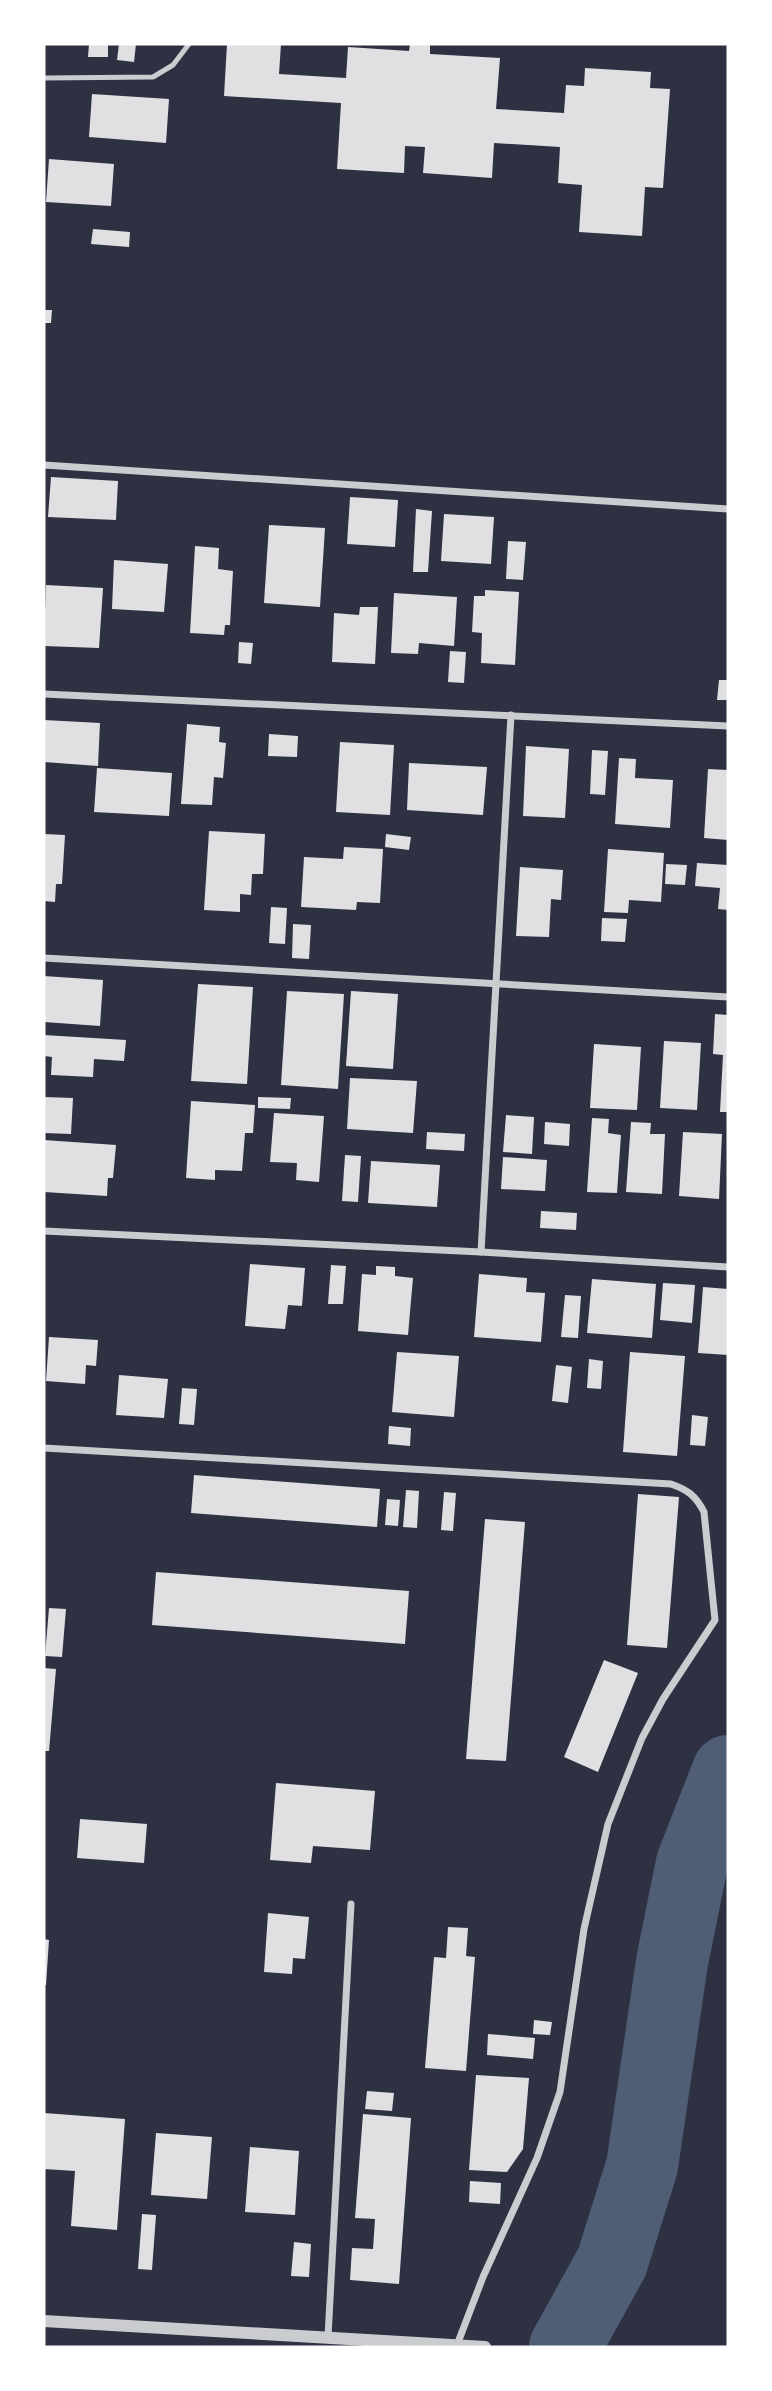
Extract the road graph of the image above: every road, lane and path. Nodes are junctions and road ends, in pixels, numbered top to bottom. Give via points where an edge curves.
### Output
1 (189, 44) edge
2 (44, 78) edge
3 (44, 465) edge
4 (728, 509) edge
5 (44, 694) edge
6 (511, 715) junction
7 (728, 726) edge
8 (44, 958) edge
9 (495, 984) junction
10 (728, 997) edge
11 (44, 1231) edge
12 (481, 1252) junction
13 (728, 1267) edge
14 (44, 1448) edge
15 (351, 1904) dead end
16 (44, 2321) edge
17 (328, 2337) junction
18 (457, 2345) junction
19 (479, 2347) edge
20 (485, 2347) edge

1 - 2 lane via 173,65 153,77
3 - 4 street
5 - 6 street
6 - 7 street
6 - 9 street
8 - 9 street
9 - 10 street
9 - 12 street
11 - 12 street
12 - 13 street
14 - 18 street via 671,1484 687,1489 704,1512 715,1620 642,1738 608,1824 584,1929 560,2092 537,2158
15 - 17 street
16 - 17 street
17 - 18 street
18 - 19 street
19 - 20 street

